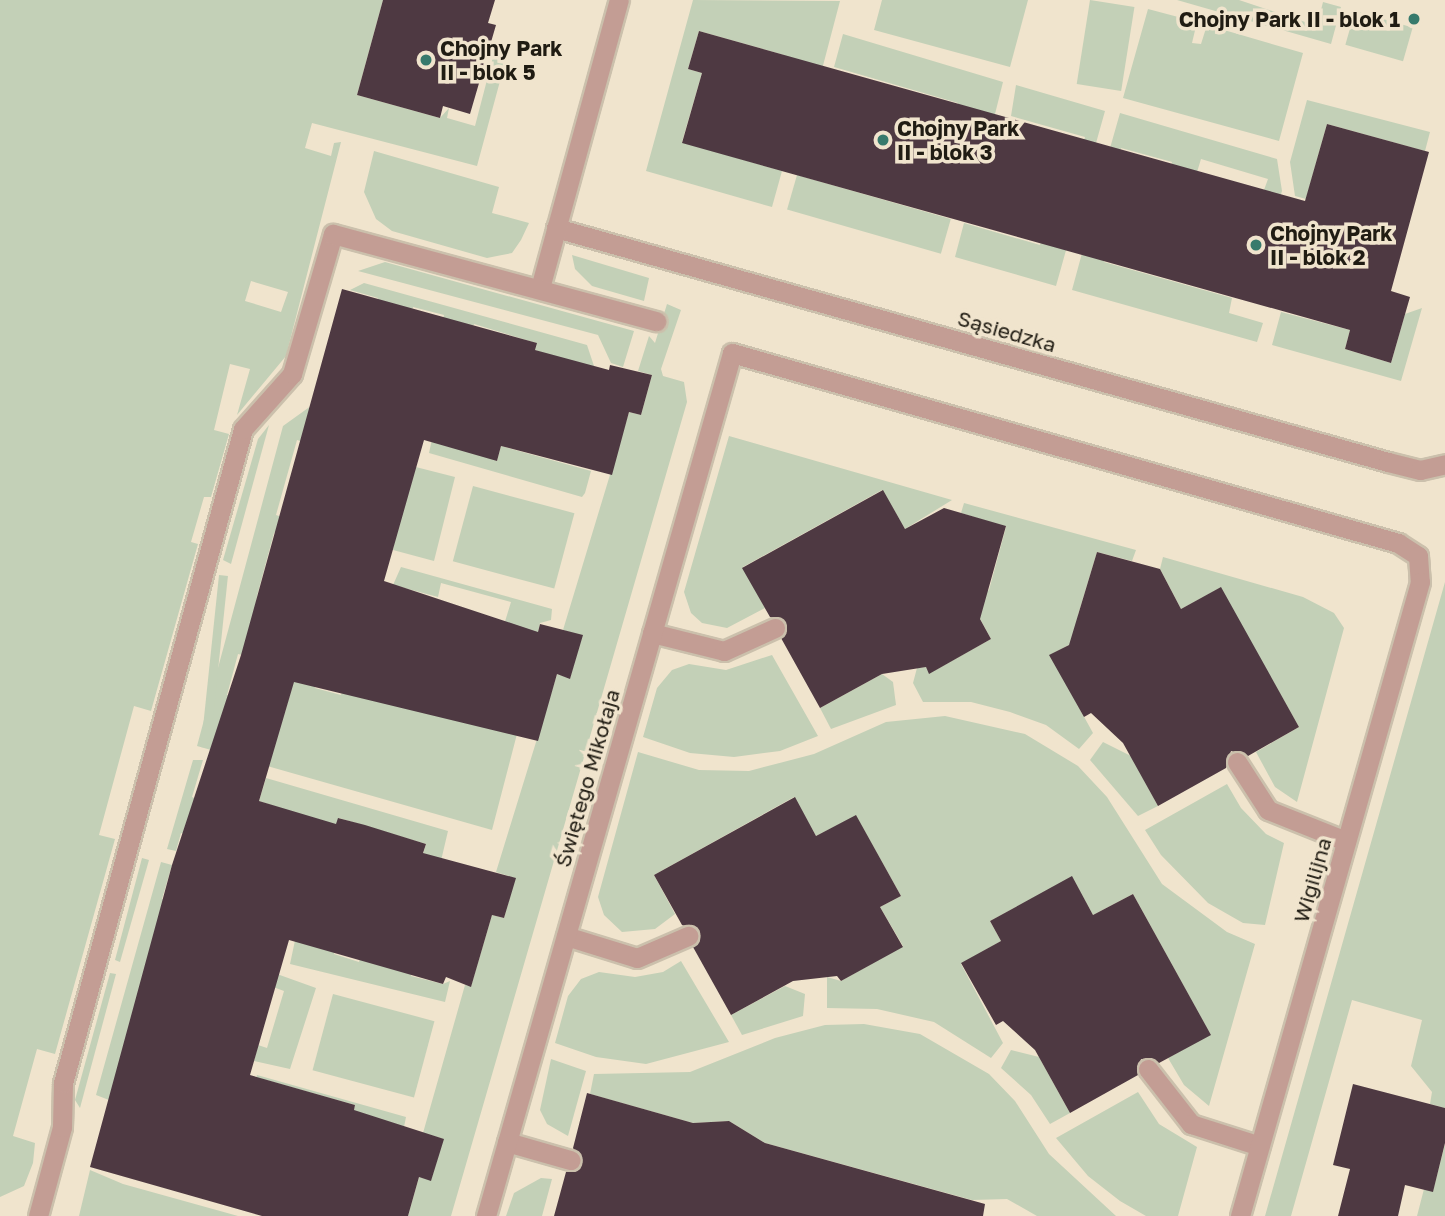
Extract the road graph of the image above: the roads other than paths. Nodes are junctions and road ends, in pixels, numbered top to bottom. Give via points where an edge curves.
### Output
1 (619, 0) edge
2 (556, 228) junction
3 (540, 288) junction
4 (656, 321) dead end
5 (732, 353) joint
6 (1445, 464) edge
7 (775, 628) dead end
8 (652, 633) junction
9 (1237, 762) dead end
10 (1346, 841) junction
11 (566, 936) junction
12 (688, 936) dead end
13 (1149, 1069) dead end
14 (508, 1142) junction
15 (1260, 1146) junction
16 (570, 1160) dead end
17 (38, 1216) edge
18 (486, 1216) edge
19 (1240, 1216) edge

1 - 2 lane
2 - 3 lane
2 - 6 lane, Sąsiedzka via 1388,462 1420,470
3 - 4 lane
3 - 17 lane via 333,234 292,374 243,429 63,1083 62,1127
5 - 8 lane, Świętego Mikołaja
5 - 10 lane, Wigilijna via 1398,543 1418,556 1420,582
7 - 8 lane via 724,651
8 - 11 lane, Świętego Mikołaja
9 - 10 lane via 1268,810
10 - 15 lane, Wigilijna
11 - 12 lane via 637,958
11 - 14 lane, Świętego Mikołaja
13 - 15 lane via 1191,1124
14 - 16 lane
14 - 18 lane, Świętego Mikołaja
15 - 19 lane, Wigilijna

